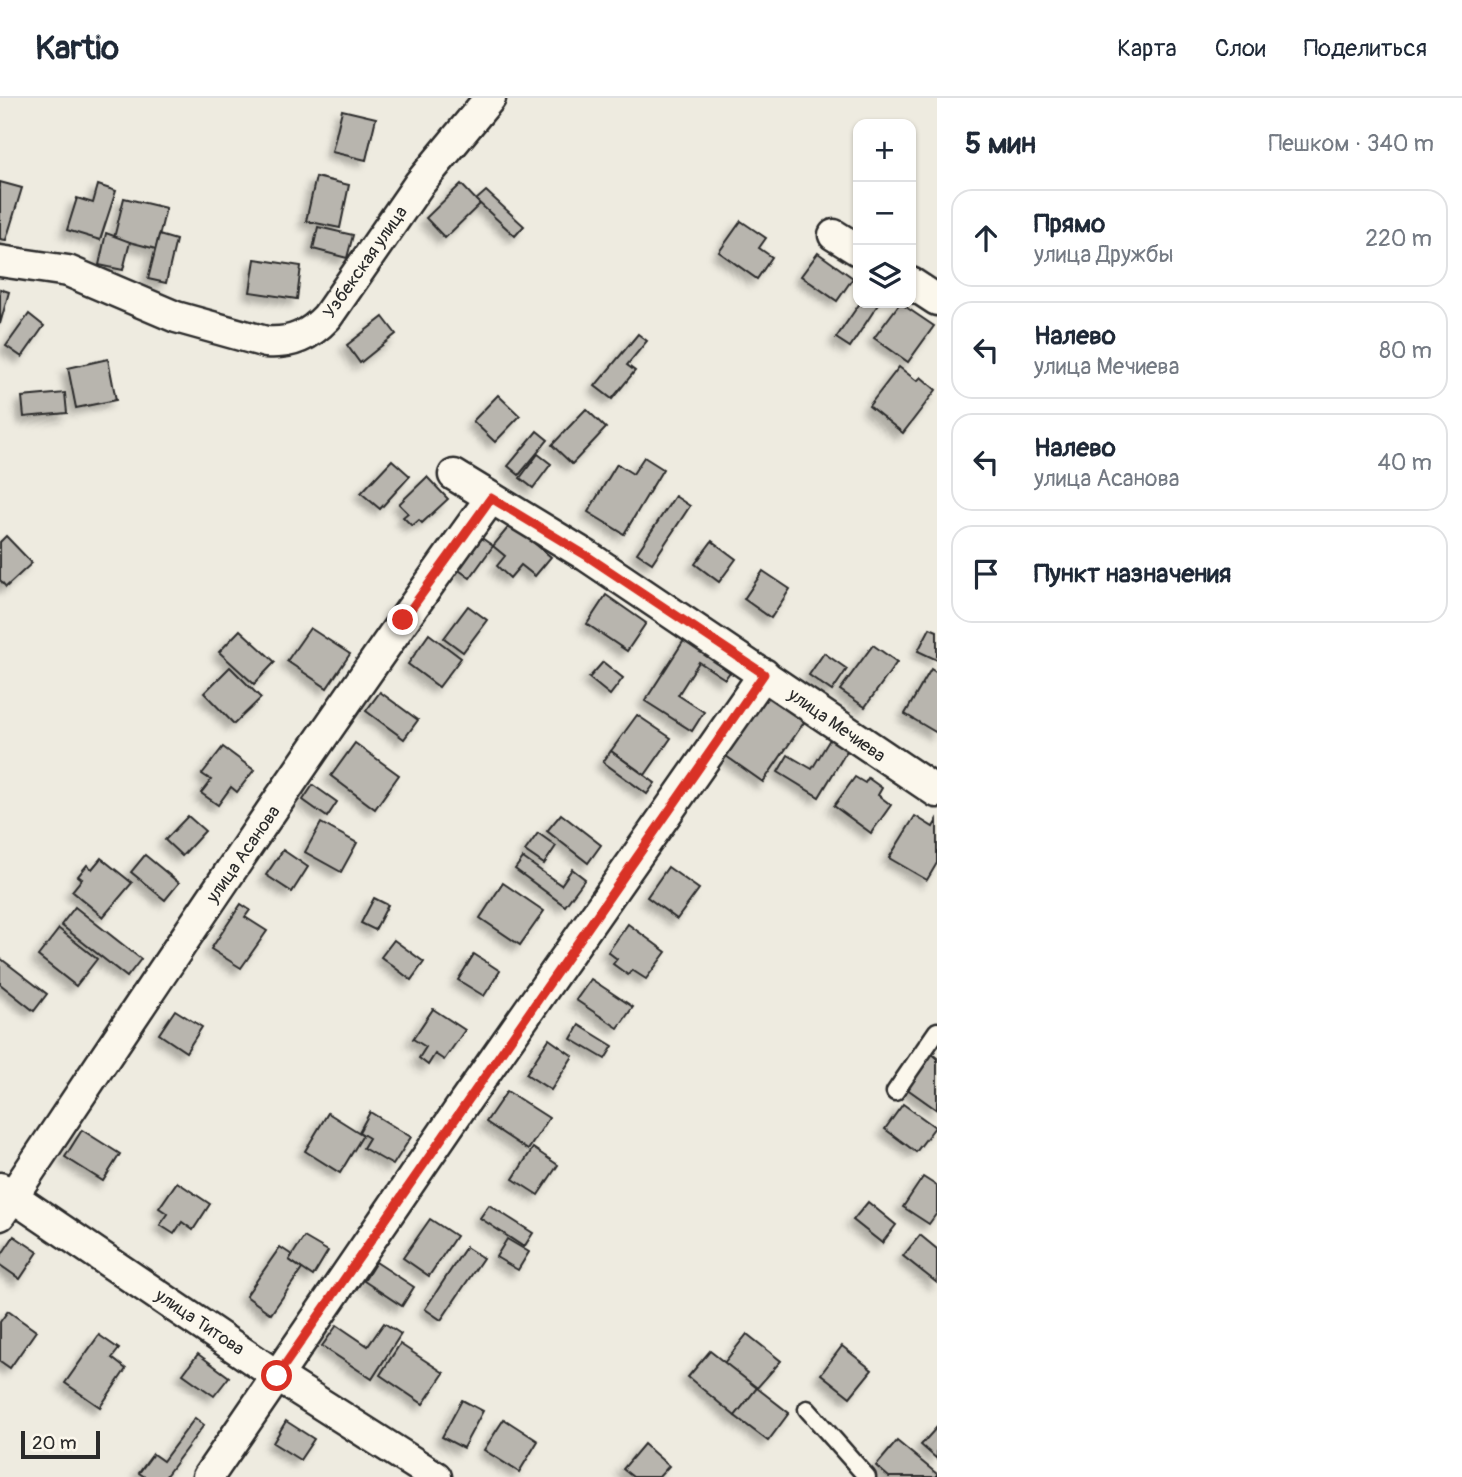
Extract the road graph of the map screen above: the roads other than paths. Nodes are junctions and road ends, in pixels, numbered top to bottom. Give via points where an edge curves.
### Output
1 (490, 98) edge
2 (0, 261) edge
3 (916, 286) edge
4 (937, 300) edge
5 (454, 475) dead end
6 (491, 498) junction
7 (764, 674) junction
8 (937, 792) edge
9 (937, 1031) edge
10 (895, 1092) dead end
11 (4, 1200) edge
12 (277, 1376) junction
13 (807, 1409) dead end
14 (208, 1477) edge
15 (436, 1477) edge
16 (867, 1477) edge

1 - 2 street, Узбекская улица via 419,184 327,317 313,332 296,339 266,342 176,317 68,271
3 - 4 street
5 - 6 street, улица Мечиева
6 - 7 street, улица Мечиева
6 - 11 street, улица Асанова
7 - 8 street, улица Мечиева
7 - 12 street
9 - 10 lane
11 - 12 street, улица Титова
12 - 14 street
12 - 15 street, улица Титова
13 - 16 lane

